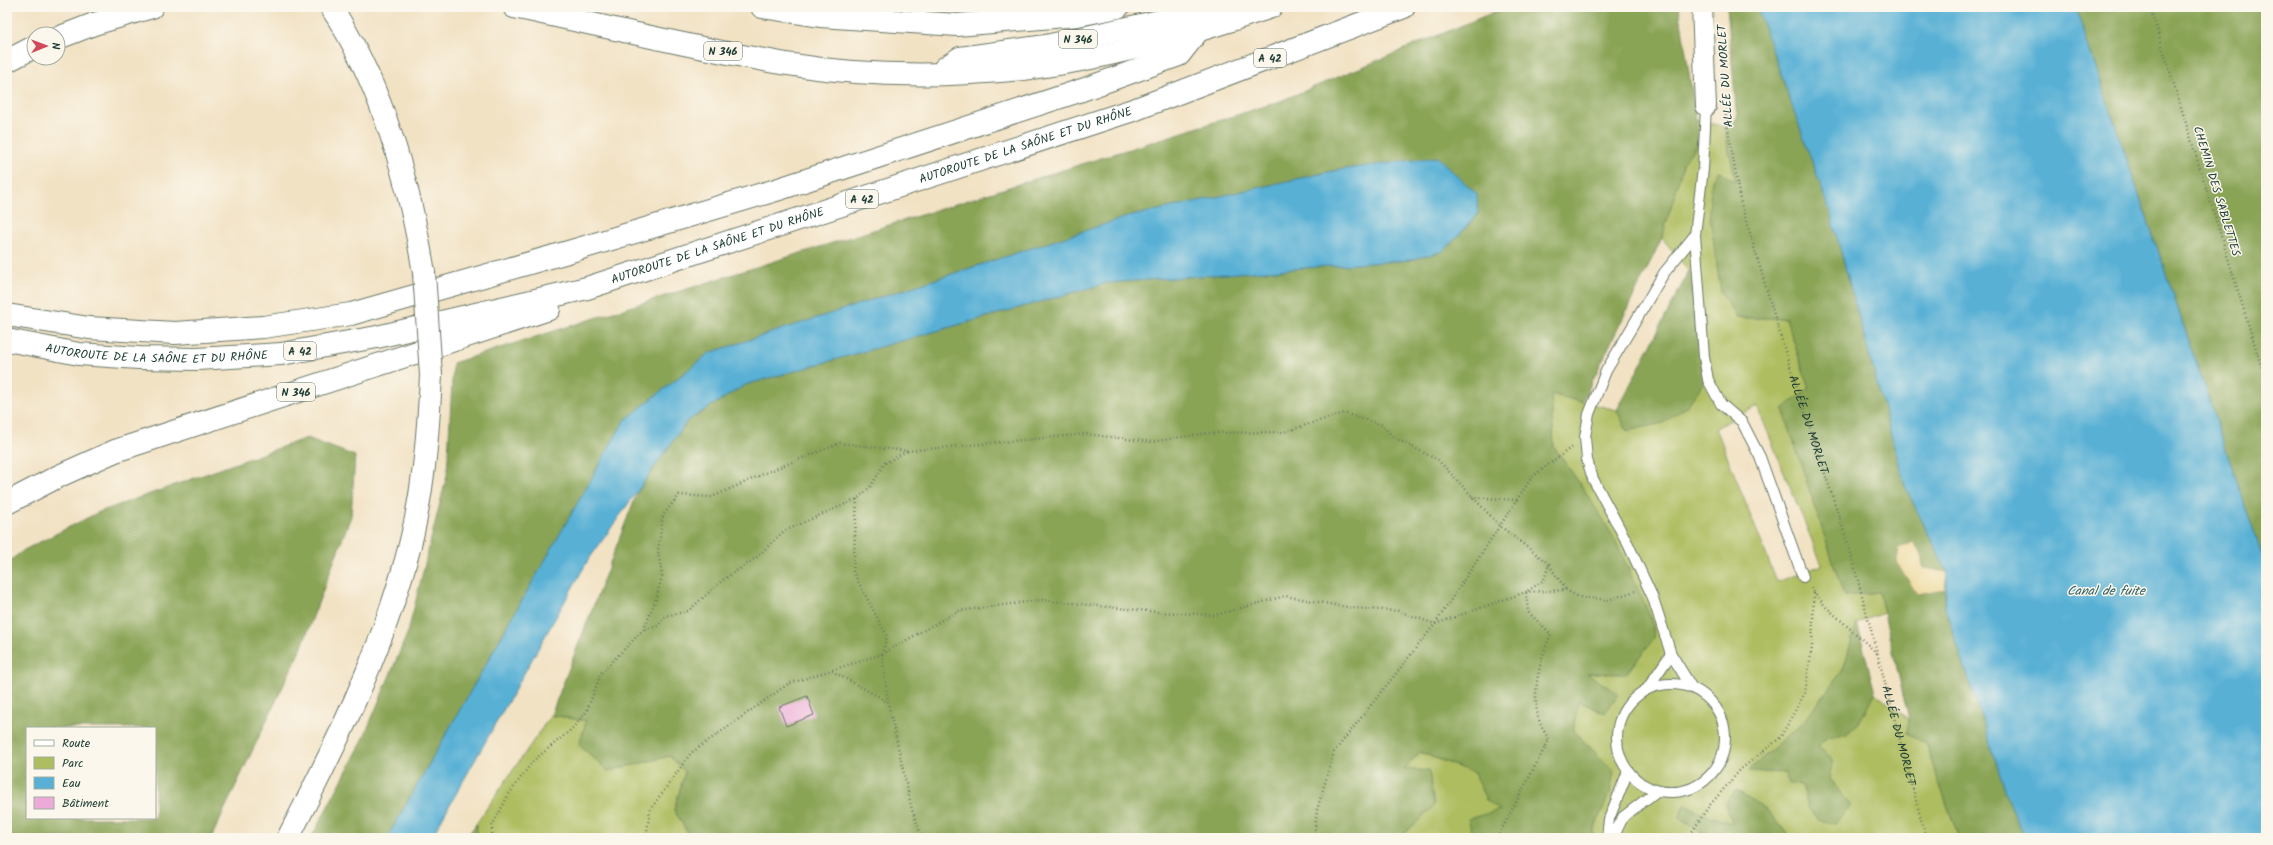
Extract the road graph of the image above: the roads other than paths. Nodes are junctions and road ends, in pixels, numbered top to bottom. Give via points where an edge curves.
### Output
1 (152, 7) edge
2 (514, 7) edge
3 (762, 7) edge
4 (1118, 7) edge
5 (1223, 7) edge
6 (1271, 7) edge
7 (1404, 7) edge
8 (1702, 7) edge
9 (334, 12) edge
10 (1198, 31) junction
11 (66, 35) edge
12 (26, 51) edge
13 (7, 61) edge
14 (935, 74) junction
15 (1716, 105) joint
16 (1694, 234) junction
17 (587, 288) junction
18 (7, 315) edge
19 (7, 340) edge
20 (7, 503) edge
21 (1803, 577) road end
22 (1671, 654) junction
23 (1692, 688) junction
24 (1647, 689) junction
25 (1628, 771) junction
26 (1657, 790) junction
27 (288, 838) edge
28 (1607, 838) edge
29 (1613, 838) edge

1 - 11 highway
2 - 14 highway, N 346 via 788,64 860,72
3 - 4 highway via 820,16 957,25 1071,16
5 - 14 highway, N 346 via 1046,46 960,58
6 - 10 highway, N 346
7 - 17 highway, AUTOROUTE DE LA SAÔNE ET DU RHÔNE / A 42 via 1136,109
8 - 15 street, ALLÉE DU MORLET
9 - 27 highway, bridge via 370,80 396,148 416,224 424,273 431,375 428,433 421,490 406,559 392,606 375,654 330,758
10 - 14 highway, N 346 via 1105,55 1032,68
10 - 18 highway via 1179,55 1082,90 776,190 351,314 263,327 175,333 88,328
12 - 13 highway
15 - 16 lane, ALLÉE DU MORLET via 1703,169
16 - 21 lane via 1708,380 1721,404 1742,422 1760,457
16 - 22 lane, ALLÉE DU MORLET via 1664,273 1606,372 1590,414 1585,437 1592,479 1648,586
17 - 19 highway, AUTOROUTE DE LA SAÔNE ET DU RHÔNE / A 42 via 377,337 281,354 197,359 140,358 79,354
17 - 20 highway, N 346 via 542,313 115,451
22 - 23 lane, ALLÉE DU MORLET
22 - 24 lane
23 - 24 lane via 1674,684
23 - 26 lane via 1713,703 1723,720 1726,739 1722,757 1711,776 1696,787 1676,792
24 - 25 lane via 1632,700 1620,722 1617,740 1621,759
25 - 26 lane via 1642,784
25 - 28 lane via 1609,819
26 - 29 lane via 1623,816

